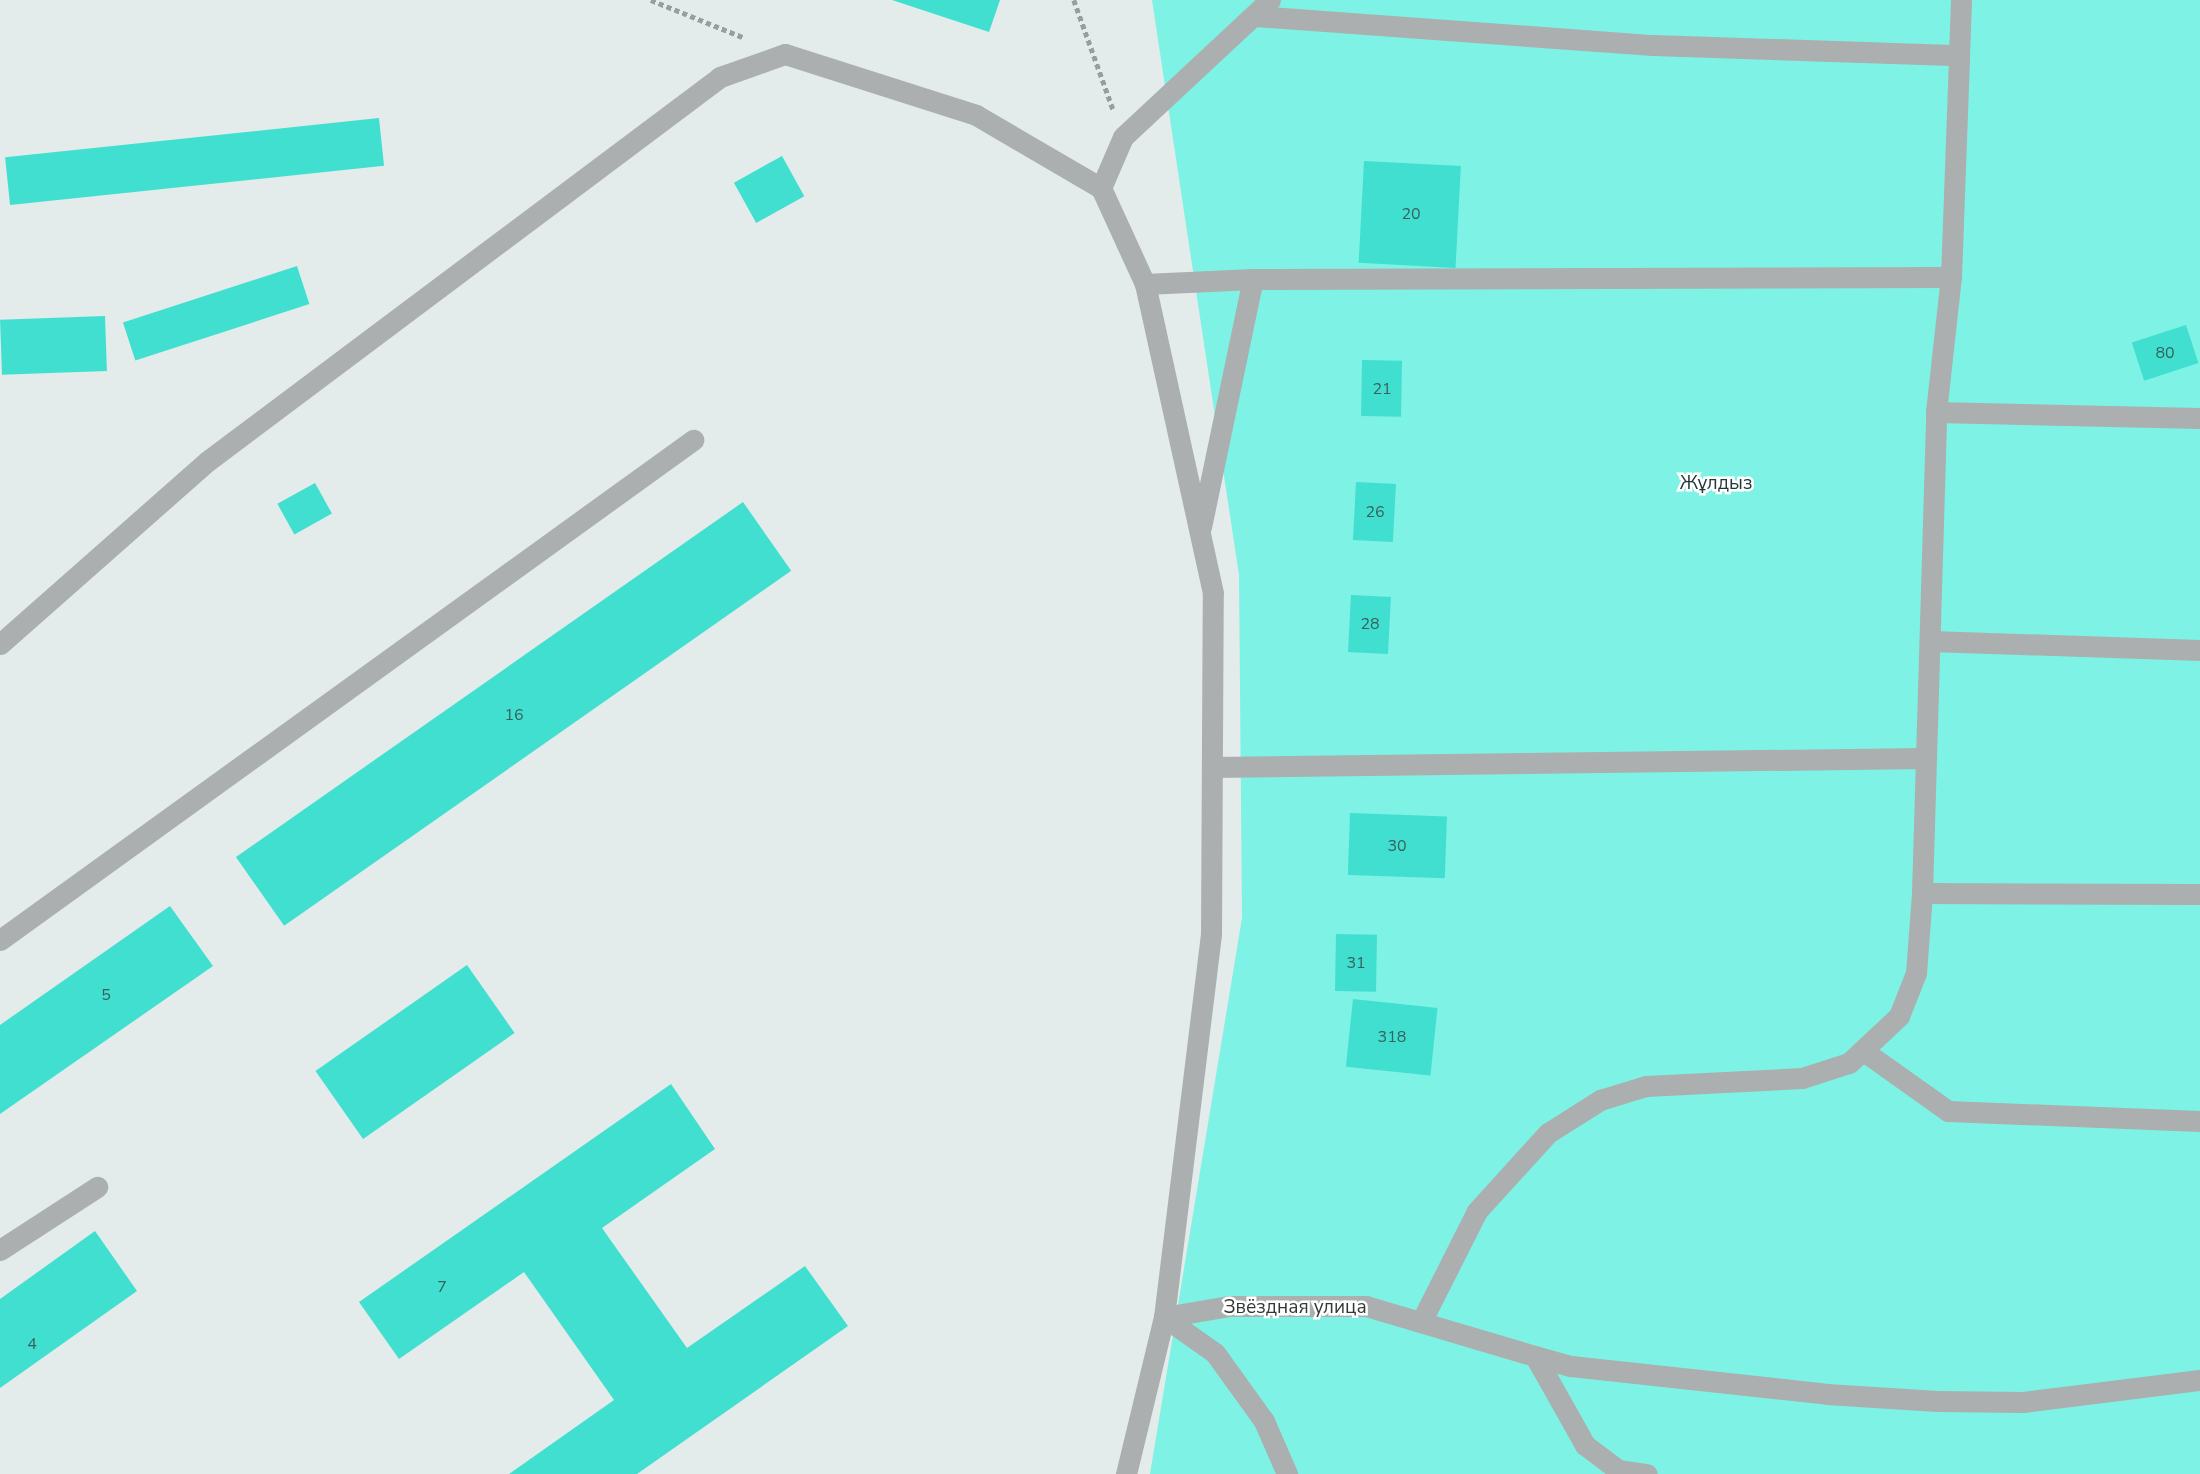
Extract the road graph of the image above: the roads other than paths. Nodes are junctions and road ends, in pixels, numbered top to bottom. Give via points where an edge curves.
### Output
1 (1961, 0) edge
2 (1263, 8) edge
3 (1959, 55) junction
4 (1101, 187) junction
5 (1951, 277) junction
6 (1253, 279) junction
7 (1145, 284) junction
8 (1936, 412) junction
9 (2200, 418) edge
10 (693, 440) dead end
11 (1201, 527) junction
12 (1930, 641) junction
13 (0, 644) edge
14 (2200, 650) edge
15 (1925, 758) junction
16 (1212, 766) junction
17 (1922, 893) junction
18 (2200, 894) edge
19 (0, 940) edge
20 (1865, 1052) junction
21 (2200, 1121) edge
22 (97, 1186) dead end
23 (0, 1250) edge
24 (1164, 1317) junction
25 (1422, 1320) junction
26 (1535, 1356) junction
27 (2200, 1380) edge
28 (1126, 1474) edge
29 (1287, 1474) edge
30 (1647, 1474) edge

1 - 3 street
2 - 3 street via 1653,45
2 - 4 street via 1123,136
3 - 5 street
4 - 7 street
4 - 13 street via 976,115 785,54 720,77 209,460
5 - 6 street
5 - 8 street
6 - 7 street
6 - 11 street
7 - 11 street
8 - 9 street
8 - 12 street
10 - 19 street
11 - 16 street via 1213,593
12 - 14 street
12 - 15 street
15 - 16 street
15 - 17 street
16 - 24 street via 1211,934
17 - 18 street
17 - 20 street via 1916,973 1899,1016
20 - 21 street via 1948,1111
20 - 25 street via 1849,1063 1802,1078 1646,1086 1600,1100 1548,1133 1477,1211
22 - 23 street
24 - 25 street, Звёздная улица via 1230,1306 1366,1306
24 - 28 street
24 - 29 street via 1215,1353 1264,1421
25 - 26 street, Звёздная улица
26 - 27 street, Звёздная улица via 1572,1366 1827,1394 1937,1401 2023,1402
26 - 30 street via 1585,1446 1618,1471

